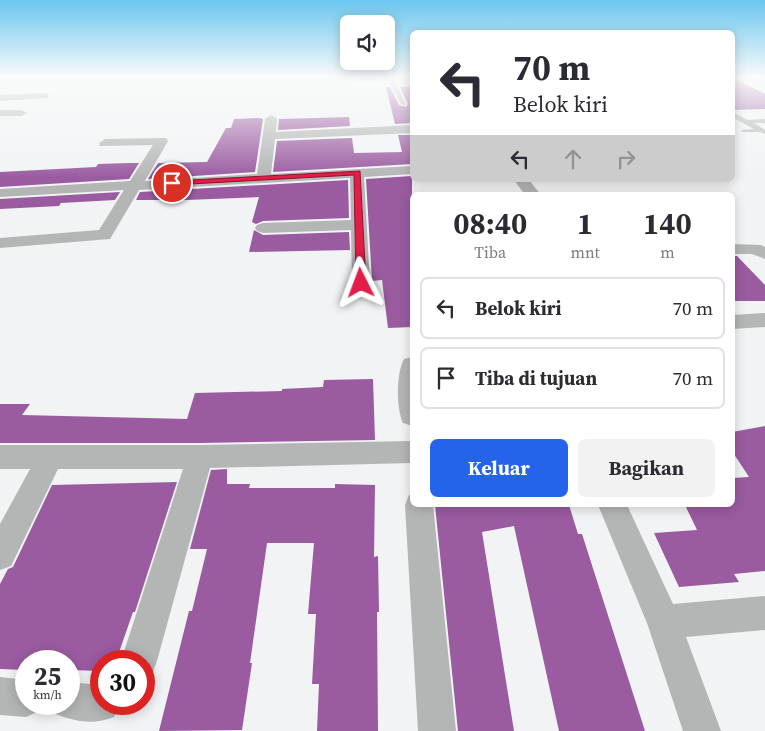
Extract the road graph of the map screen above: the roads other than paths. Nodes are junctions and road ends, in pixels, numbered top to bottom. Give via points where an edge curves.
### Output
1 (0, 113) edge
2 (21, 113) dead end
3 (735, 116) edge
4 (271, 119) dead end
5 (765, 121) edge
6 (747, 122) junction
7 (410, 129) edge
8 (763, 131) edge
9 (744, 132) dead end
10 (268, 136) junction
11 (104, 143) dead end
12 (410, 170) edge
13 (357, 173) junction
14 (264, 177) junction
15 (135, 185) junction
16 (0, 193) edge
17 (360, 225) junction
18 (263, 228) dead end
19 (0, 243) edge
20 (735, 249) edge
21 (765, 254) edge
22 (361, 283) dead end
23 (765, 320) edge
24 (735, 322) edge
25 (410, 452) edge
26 (51, 456) junction
27 (0, 457) edge
28 (200, 457) junction
29 (420, 507) edge
30 (613, 507) edge
31 (0, 555) edge
32 (765, 613) edge
33 (664, 622) junction
34 (143, 650) edge
35 (0, 696) edge
36 (15, 697) edge
37 (437, 731) edge
38 (702, 731) edge

1 - 2 street
3 - 6 lane
4 - 10 street
5 - 6 lane
6 - 8 lane
7 - 10 street
8 - 9 lane
10 - 14 street
11 - 15 street via 162,141
12 - 13 street
13 - 14 street
13 - 17 street
14 - 15 street
15 - 16 street
15 - 19 street via 104,235
17 - 18 street
17 - 22 street
20 - 21 street via 755,249
23 - 24 street
25 - 28 street
26 - 27 street
26 - 28 street
26 - 31 street
28 - 34 street
29 - 37 street
30 - 33 street
32 - 33 street
33 - 38 street
35 - 36 street

